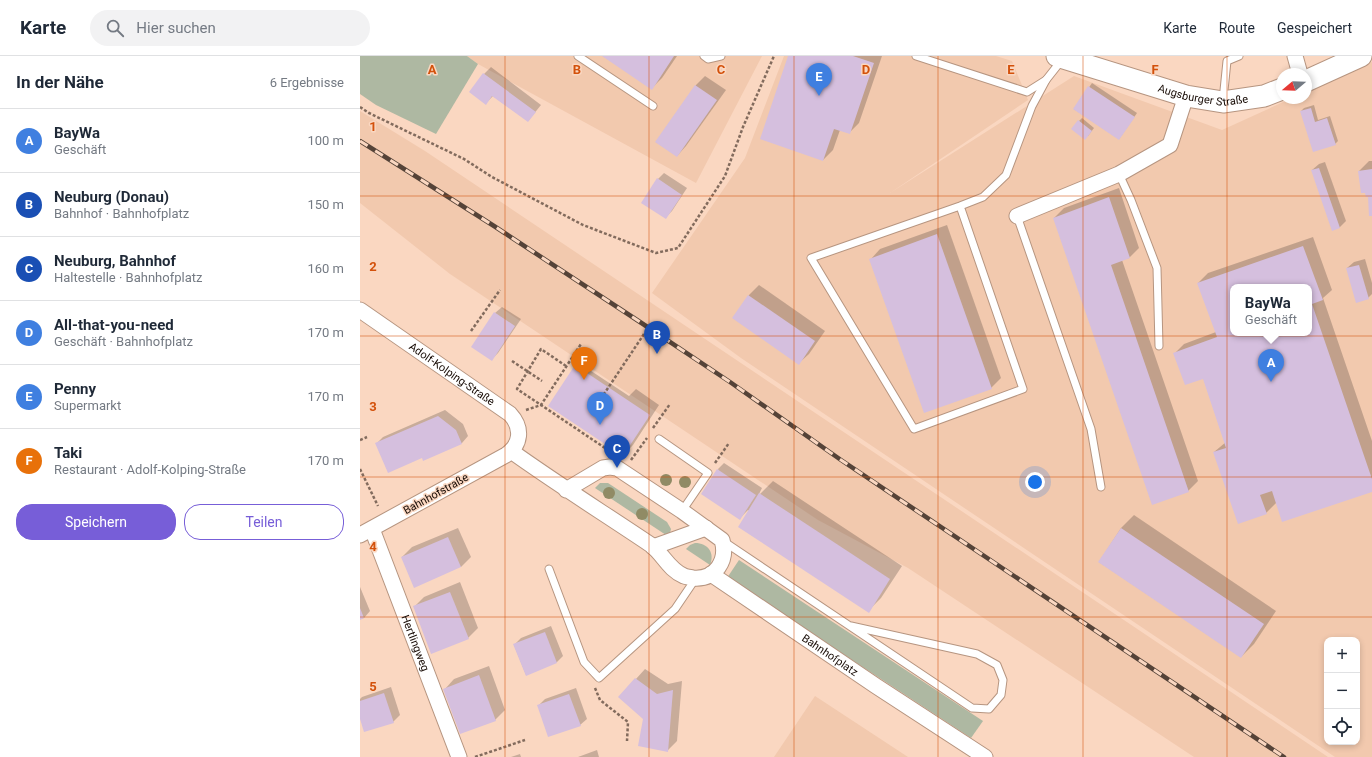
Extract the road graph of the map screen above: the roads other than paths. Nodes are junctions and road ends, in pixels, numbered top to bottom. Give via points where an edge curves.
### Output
1 (578, 56) edge
2 (704, 56) edge
3 (721, 56) edge
4 (916, 56) edge
5 (1238, 56) edge
6 (1295, 56) edge
7 (1361, 56) edge
8 (1060, 57) edge
9 (1298, 68) edge
10 (1312, 78) edge
11 (1046, 80) junction
12 (1276, 91) edge
13 (1186, 96) junction
14 (1222, 102) junction
15 (654, 106) dead end
16 (1119, 174) junction
17 (960, 206) junction
18 (1017, 216) joint
19 (360, 310) edge
20 (1159, 346) dead end
21 (659, 439) dead end
22 (511, 452) junction
23 (1100, 487) dead end
24 (566, 490) junction
25 (682, 511) junction
26 (706, 528) junction
27 (366, 532) edge
28 (722, 540) junction
29 (653, 547) junction
30 (549, 569) dead end
31 (711, 574) junction
32 (696, 578) junction
33 (851, 626) junction
34 (459, 757) edge
35 (985, 757) edge

1 - 15 lane
2 - 3 lane
4 - 11 lane via 1027,92
5 - 14 lane via 1228,61
6 - 9 street
7 - 10 main road
8 - 11 lane
8 - 13 main road, Augsburger Straße
11 - 17 lane via 1032,106 1006,175 983,197
12 - 14 main road, Augsburger Straße via 1264,96
13 - 14 main road, Augsburger Straße
13 - 16 street via 1170,145
16 - 18 street
16 - 20 lane via 1158,268
17 - 17 lane via 811,258 914,429 1023,389
18 - 23 lane via 1091,429
19 - 22 street, Adolf-Kolping-Straße via 510,414 519,434 516,446
21 - 25 lane via 708,473
22 - 24 street
22 - 27 street, Bahnhofstraße
24 - 25 street via 603,468 617,468
24 - 29 street
25 - 26 street
26 - 28 street
26 - 29 street
27 - 34 street, Hertlingweg
28 - 31 street via 722,563
28 - 33 lane
29 - 32 street via 684,577
30 - 32 lane via 584,662 599,678 675,609
31 - 32 street
31 - 35 street, Bahnhofplatz
33 - 33 lane via 972,708 989,709 1001,695 1003,680 997,665 977,654

